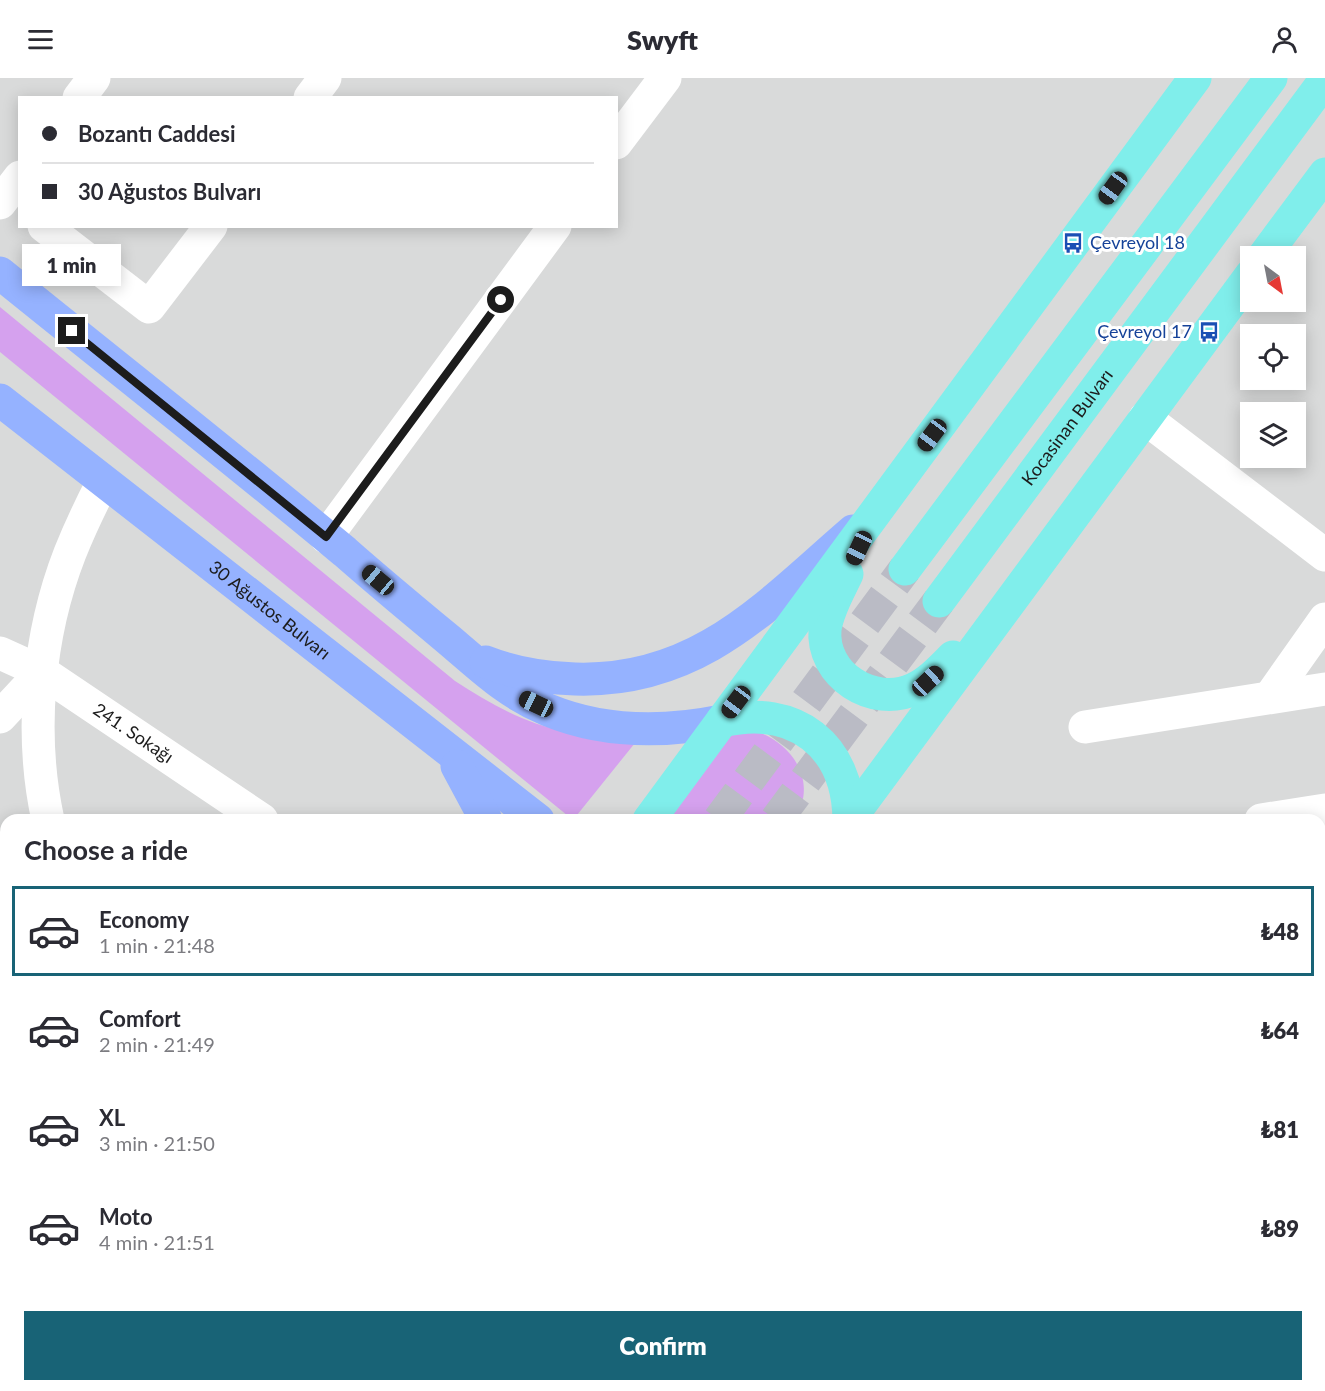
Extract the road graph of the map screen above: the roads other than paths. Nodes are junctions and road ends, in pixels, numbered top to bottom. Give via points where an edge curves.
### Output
1 (94, 78) edge
2 (325, 78) edge
3 (665, 78) edge
4 (1194, 78) edge
5 (1271, 78) edge
6 (1325, 80) edge
7 (81, 96) edge
8 (312, 96) edge
9 (618, 141) edge
10 (1325, 174) edge
11 (47, 228) edge
12 (209, 228) edge
13 (554, 228) edge
14 (1271, 246) edge
15 (0, 273) edge
16 (1240, 290) edge
17 (0, 400) edge
18 (1145, 418) junction
19 (104, 482) junction
20 (875, 512) junction
21 (326, 537) junction
22 (1325, 555) edge
23 (905, 569) tunnel mouth
24 (939, 601) tunnel mouth
25 (1003, 610) junction
26 (1325, 620) edge
27 (0, 653) edge
28 (465, 653) junction
29 (42, 672) junction
30 (1325, 688) edge
31 (1270, 697) junction
32 (0, 717) edge
33 (722, 721) junction
34 (1085, 727) dead end
35 (448, 752) junction
36 (1325, 810) edge
37 (47, 814) edge
38 (253, 814) edge
39 (483, 814) edge
40 (530, 814) edge
41 (653, 814) edge
42 (849, 814) edge
43 (853, 814) edge
44 (1299, 814) edge

1 - 7 street
2 - 8 street
3 - 9 street
4 - 20 highway
5 - 23 highway
6 - 24 highway, Kocasinan Bulvarı
10 - 14 highway
11 - 12 street via 149,307
13 - 21 street
15 - 21 main road
16 - 18 highway
17 - 19 main road, 30 Ağustos Bulvarı
18 - 22 street
18 - 25 highway
19 - 29 street via 69,555 48,632
19 - 35 main road, 30 Ağustos Bulvarı
20 - 25 highway via 828,616 825,632 832,661 852,684 882,695 914,689 928,681
20 - 28 main road via 749,620 692,657 666,667 614,678 555,678 494,665
20 - 33 highway
21 - 28 main road
25 - 43 highway
26 - 31 street
27 - 29 street, 241. Sokağı
28 - 33 main road via 501,685 574,719 641,729 692,727
29 - 32 street
29 - 37 street via 40,766
29 - 38 street, 241. Sokağı
30 - 31 street
31 - 34 street
33 - 41 highway
33 - 42 highway via 740,716 778,719 812,736 837,765 845,783
35 - 39 main road
35 - 40 main road, 30 Ağustos Bulvarı
36 - 44 street

